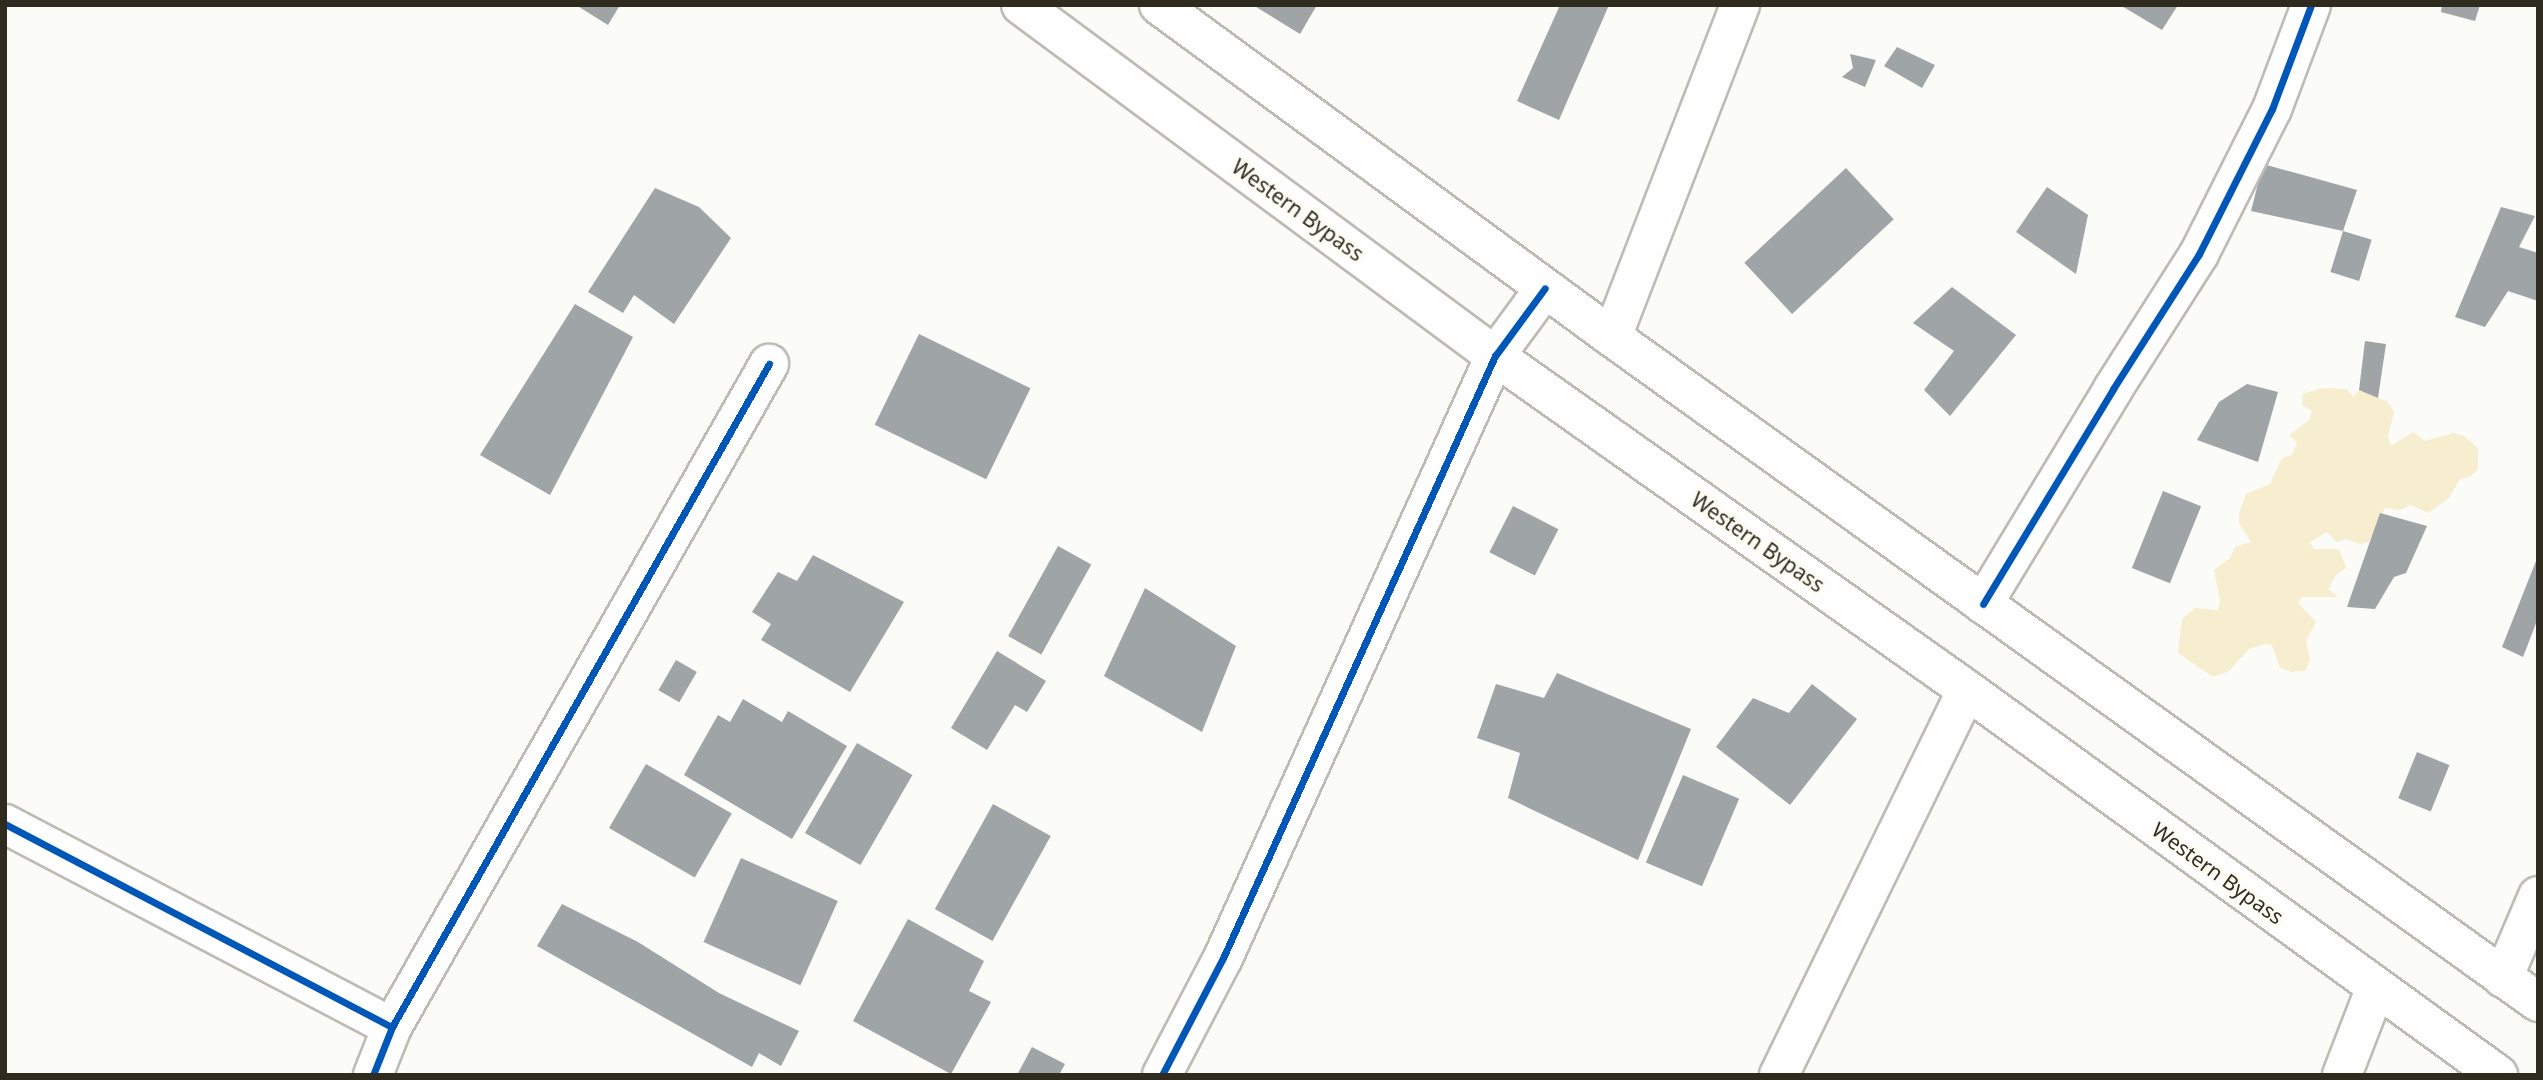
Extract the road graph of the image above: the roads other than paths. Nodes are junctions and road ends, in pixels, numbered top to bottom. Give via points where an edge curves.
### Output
1 (1021, 5) edge
2 (1159, 5) edge
3 (1740, 5) edge
4 (2311, 5) edge
5 (1545, 288) junction
6 (1612, 337) junction
7 (1495, 356) junction
8 (769, 364) dead end
9 (1983, 604) junction
10 (1967, 690) junction
11 (5, 824) edge
12 (2538, 896) edge
13 (2503, 978) junction
14 (2376, 987) junction
15 (2538, 1002) edge
16 (392, 1027) junction
17 (373, 1075) edge
18 (1162, 1075) edge
19 (1779, 1075) edge
20 (2342, 1075) edge
21 (2498, 1075) edge

1 - 7 street, Western Bypass
2 - 5 street
3 - 6 street
4 - 9 street via 2272,109 2199,254
5 - 6 street
5 - 7 street
6 - 9 street
7 - 10 street, Western Bypass
7 - 18 street via 1223,958
8 - 16 street
9 - 13 street
10 - 14 street, Western Bypass
10 - 19 street
11 - 16 street
12 - 13 street
13 - 15 street
14 - 20 street
14 - 21 street, Western Bypass
16 - 17 street

